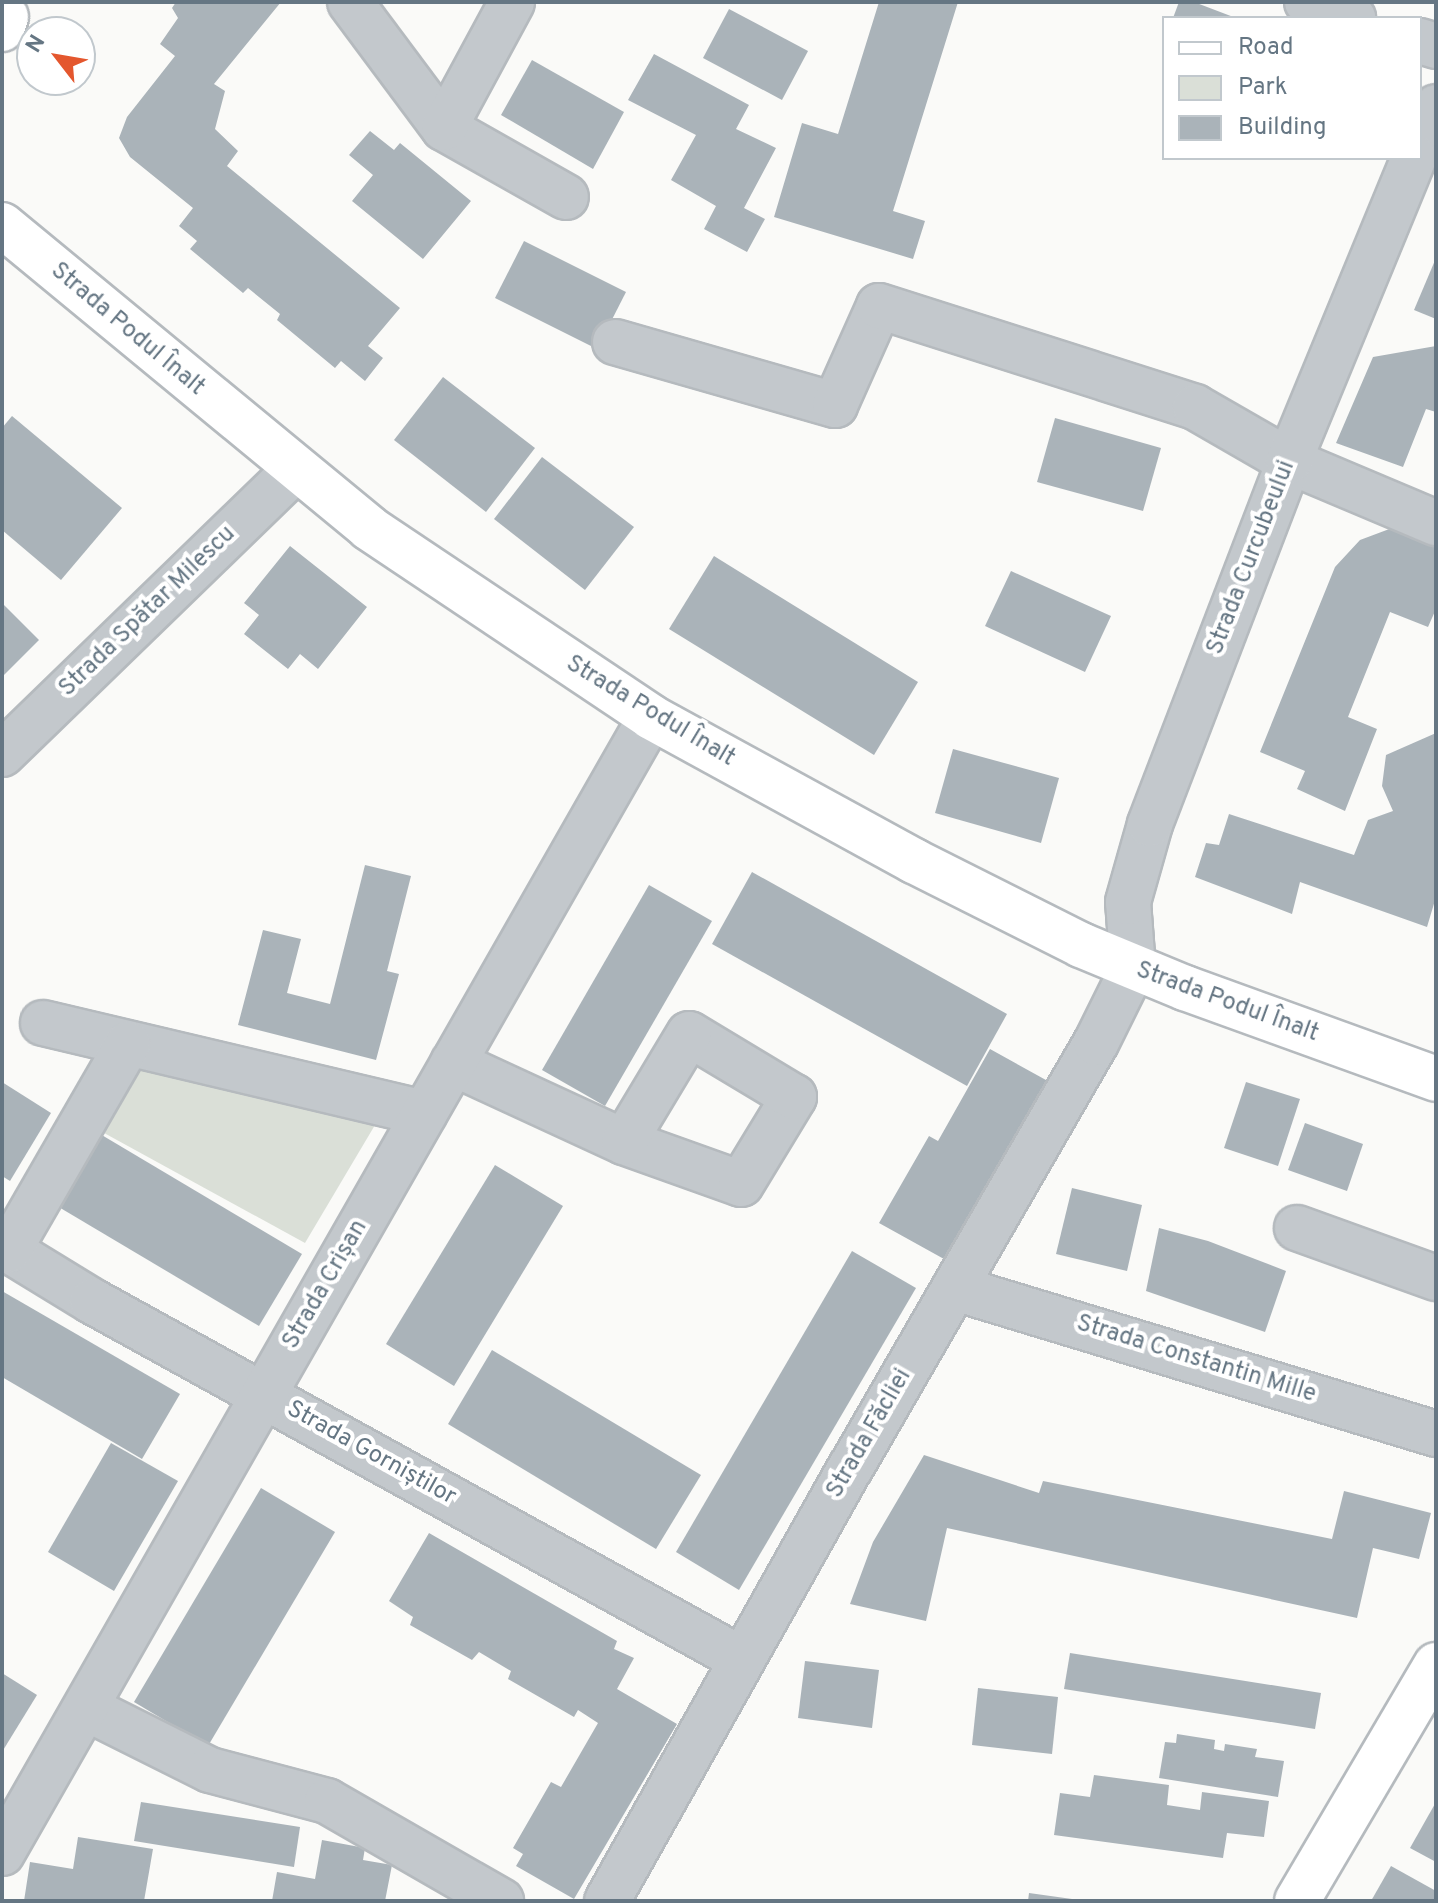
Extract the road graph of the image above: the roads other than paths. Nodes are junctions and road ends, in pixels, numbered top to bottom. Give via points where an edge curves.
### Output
1 (350, 2) edge
2 (512, 2) edge
3 (1307, 2) edge
4 (1347, 16) edge
5 (1436, 107) edge
6 (444, 128) junction
7 (1422, 140) edge
8 (1413, 160) edge
9 (2, 197) edge
10 (566, 197) dead end
11 (2, 225) edge
12 (45, 261) junction
13 (615, 342) dead end
14 (1289, 461) junction
15 (295, 470) junction
16 (1436, 523) edge
17 (651, 717) junction
18 (2, 754) edge
19 (1133, 968) junction
20 (43, 1023) dead end
21 (128, 1044) junction
22 (1380, 1059) junction
23 (1436, 1060) edge
24 (453, 1063) junction
25 (1436, 1079) edge
26 (425, 1113) junction
27 (624, 1142) dead end
28 (1297, 1228) dead end
29 (6, 1248) edge
30 (1436, 1278) edge
31 (955, 1288) junction
32 (264, 1395) junction
33 (1436, 1434) edge
34 (741, 1659) junction
35 (1436, 1665) edge
36 (88, 1709) junction
37 (2, 1853) edge
38 (501, 1901) edge
39 (607, 1901) edge
40 (1297, 1901) edge

1 - 6 street
2 - 6 street
3 - 4 street
5 - 7 street
6 - 10 street
8 - 14 street, Strada Curcubeului
9 - 12 main road
11 - 12 main road, Strada Podul Înalt
12 - 15 main road, Strada Podul Înalt
13 - 14 street via 835,405 879,306 1195,407
14 - 16 street
14 - 19 street, Strada Curcubeului via 1135,870 1128,902
15 - 17 main road, Strada Podul Înalt via 444,581
15 - 18 street, Strada Spătar Milescu
17 - 19 main road, Strada Podul Înalt via 914,861
17 - 24 street, Strada Crișan
19 - 22 main road, Strada Podul Înalt
19 - 31 street, Strada Făcliei via 1096,1043
20 - 21 street
21 - 26 street
21 - 29 street
22 - 23 main road, Strada Podul Înalt
22 - 25 main road, Strada Podul Înalt
24 - 26 street, Strada Crișan
24 - 27 street
26 - 32 street, Strada Crișan
28 - 30 street
29 - 32 street, Strada Gorniștilor
31 - 33 street, Strada Constantin Mille
31 - 34 street, Strada Făcliei
32 - 34 street, Strada Gorniștilor
32 - 36 street, Strada Crișan
34 - 39 street, Strada Făcliei
35 - 40 main road
36 - 37 street, Strada Crișan
36 - 38 street via 210,1770 327,1801

